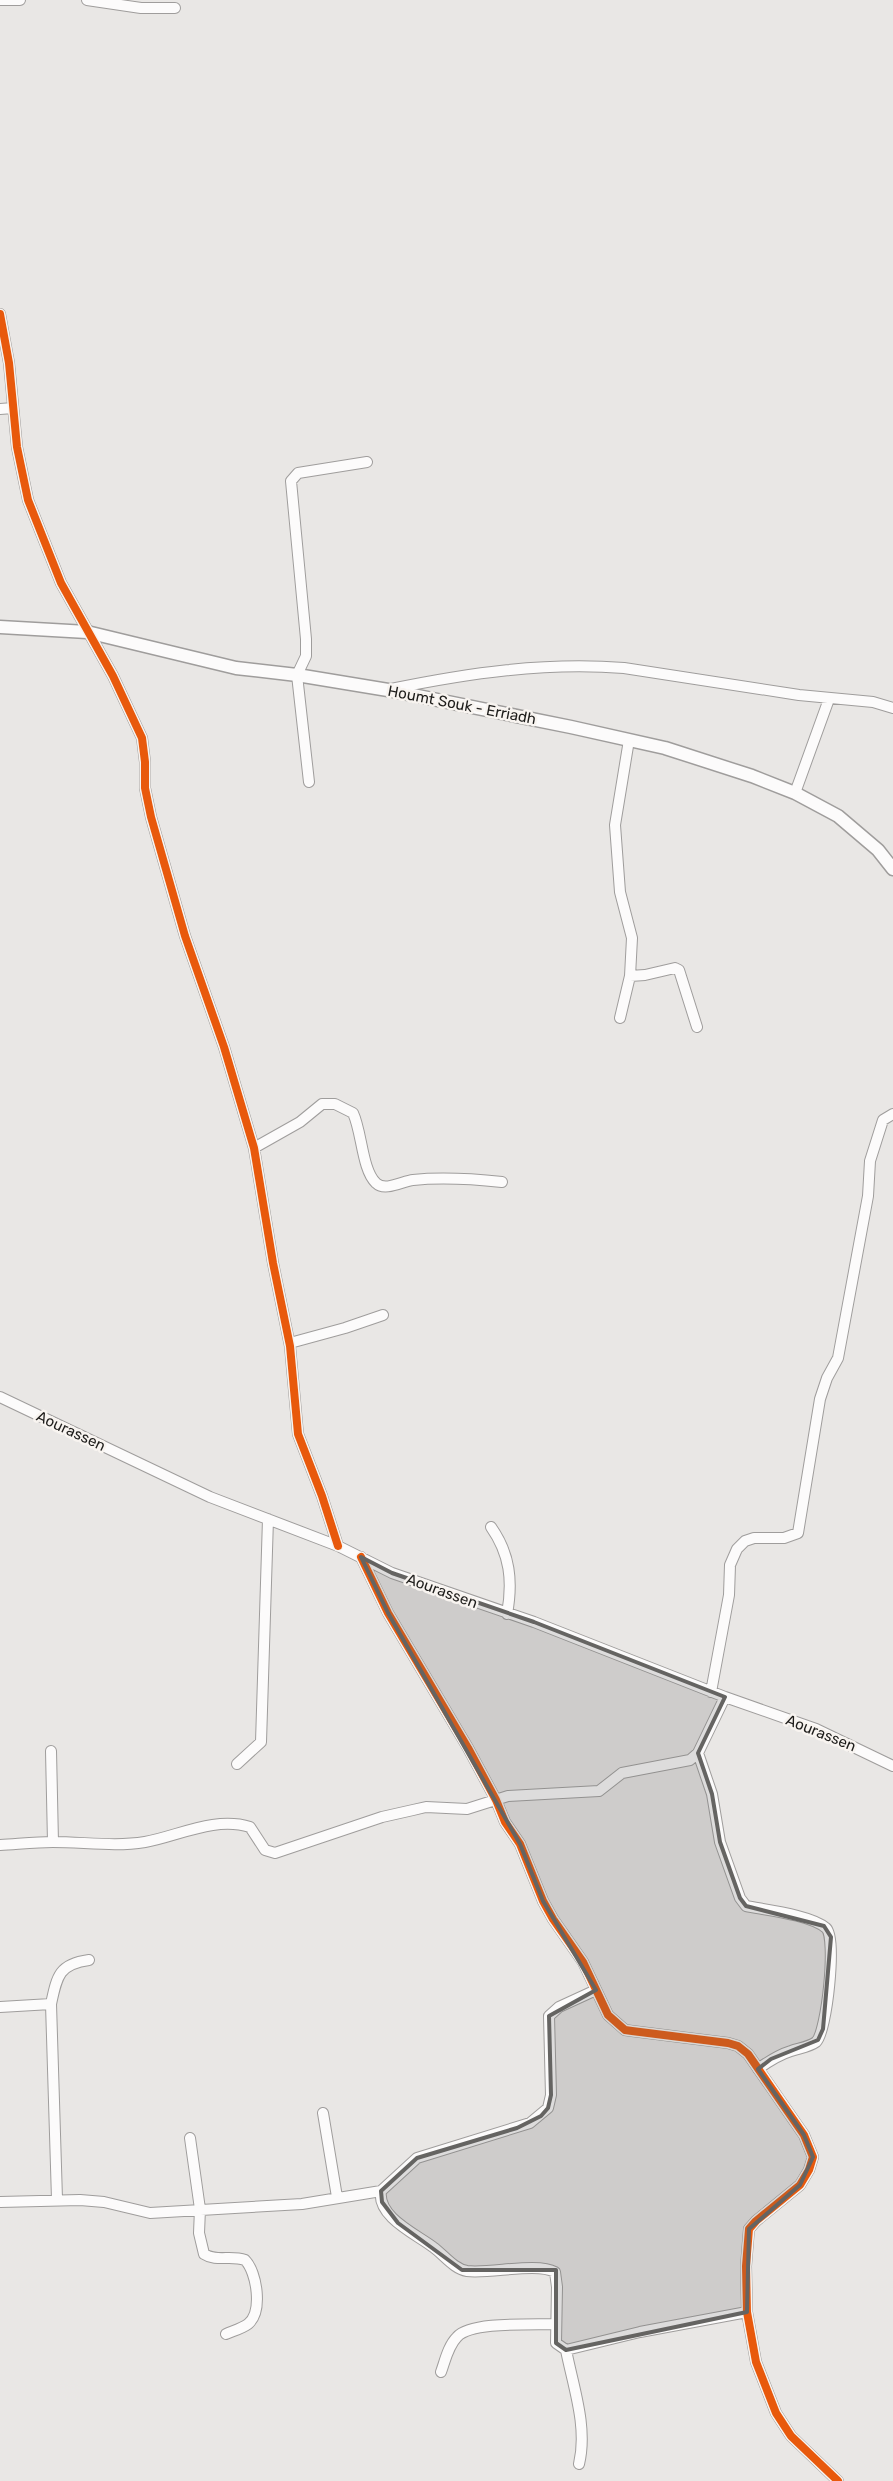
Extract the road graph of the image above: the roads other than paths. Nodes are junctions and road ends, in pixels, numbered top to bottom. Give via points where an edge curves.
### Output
1 (0, 0) edge
2 (20, 0) edge
3 (87, 0) edge
4 (175, 8) dead end
5 (0, 314) edge
6 (13, 408) junction
7 (0, 409) edge
8 (367, 462) dead end
9 (0, 627) edge
10 (87, 632) junction
11 (297, 675) junction
12 (388, 690) junction
13 (829, 698) junction
14 (893, 708) edge
15 (629, 740) junction
16 (309, 782) dead end
17 (795, 793) junction
18 (893, 869) edge
19 (630, 976) junction
20 (620, 1018) dead end
21 (697, 1026) dead end
22 (893, 1114) edge
23 (254, 1148) junction
24 (502, 1182) dead end
25 (382, 1315) dead end
26 (290, 1343) junction
27 (0, 1397) edge
28 (268, 1519) junction
29 (490, 1527) dead end
30 (338, 1546) junction
31 (360, 1557) junction
32 (507, 1614) junction
33 (711, 1692) junction
34 (725, 1697) junction
35 (51, 1751) dead end
36 (698, 1753) junction
37 (237, 1764) dead end
38 (893, 1766) edge
39 (496, 1800) junction
40 (53, 1842) junction
41 (0, 1845) edge
42 (89, 1960) dead end
43 (596, 1990) junction
44 (51, 2004) junction
45 (0, 2007) edge
46 (758, 2069) junction
47 (323, 2113) dead end
48 (190, 2138) dead end
49 (381, 2191) junction
50 (337, 2197) junction
51 (57, 2199) junction
52 (0, 2202) edge
53 (200, 2209) junction
54 (747, 2312) junction
55 (556, 2324) junction
56 (226, 2334) dead end
57 (566, 2350) junction
58 (441, 2372) dead end
59 (580, 2464) dead end
60 (838, 2481) edge

1 - 2 street
3 - 4 street via 141,8
5 - 6 street
6 - 7 street
6 - 10 street via 28,500 49,556
8 - 11 street via 298,473 293,477 291,488 306,648 306,656
9 - 10 street, Houmt Souk - Erriadh
10 - 11 street, Houmt Souk - Erriadh via 236,668
10 - 23 street via 113,676 142,738 145,788 151,817
11 - 12 street, Houmt Souk - Erriadh
11 - 16 street
12 - 13 street via 508,669 553,665 624,668
12 - 15 street, Houmt Souk - Erriadh
13 - 14 street via 850,698
13 - 17 street
15 - 17 street, Houmt Souk - Erriadh via 722,766
15 - 19 street via 615,825 620,892 632,938
17 - 18 street, Houmt Souk - Erriadh via 838,816 878,850
19 - 20 street
19 - 21 street via 679,970
22 - 33 street via 883,1120 870,1161 868,1196 851,1294 838,1358 820,1399 798,1533 784,1538 754,1538 736,1548 730,1565 729,1595
23 - 24 street via 328,1103 353,1113 368,1169 376,1183 382,1186 411,1180
23 - 26 street via 272,1263
25 - 26 street
26 - 30 street via 298,1434
27 - 28 street, Aourassen via 210,1497
28 - 30 street, Aourassen
28 - 37 street via 261,1742
29 - 32 street via 504,1547 508,1567 511,1593
30 - 31 street, Aourassen
31 - 32 street, Aourassen via 392,1573
31 - 39 street via 406,1646
32 - 33 street, Aourassen
33 - 34 street, Aourassen
34 - 36 street
34 - 38 street, Aourassen via 816,1729
35 - 40 street
36 - 39 street via 680,1763 622,1773 599,1791 508,1796
36 - 46 street via 712,1794 720,1842 740,1898 746,1906 793,1915 824,1926 831,1937 823,2029 818,2040 771,2059
39 - 40 street via 467,1809 426,1807 413,1810 275,1853 265,1850 250,1827 240,1824 205,1827 138,1842
39 - 43 street via 505,1822 520,1844 543,1901 583,1962
40 - 41 street
42 - 44 street via 70,1963 62,1971 55,1984
43 - 46 street via 608,2015 625,2030 738,2046
43 - 49 street via 559,2007 549,2016 551,2095 548,2108 541,2116 517,2128 418,2158
44 - 45 street
44 - 51 street
46 - 54 street via 804,2135 813,2157 800,2185 749,2229
47 - 50 street
48 - 53 street
49 - 50 street
49 - 55 street via 382,2202 398,2223 462,2270 540,2268 555,2272
50 - 53 street via 302,2204
51 - 52 street
51 - 53 street via 104,2202 150,2213
53 - 56 street via 199,2233 204,2254 210,2258 245,2260 253,2273 257,2307 254,2316 248,2324
54 - 57 street
54 - 60 street via 756,2362 776,2413 791,2436
55 - 57 street via 556,2343
55 - 58 street via 480,2328 464,2332 450,2347
57 - 59 street via 581,2427 583,2447

